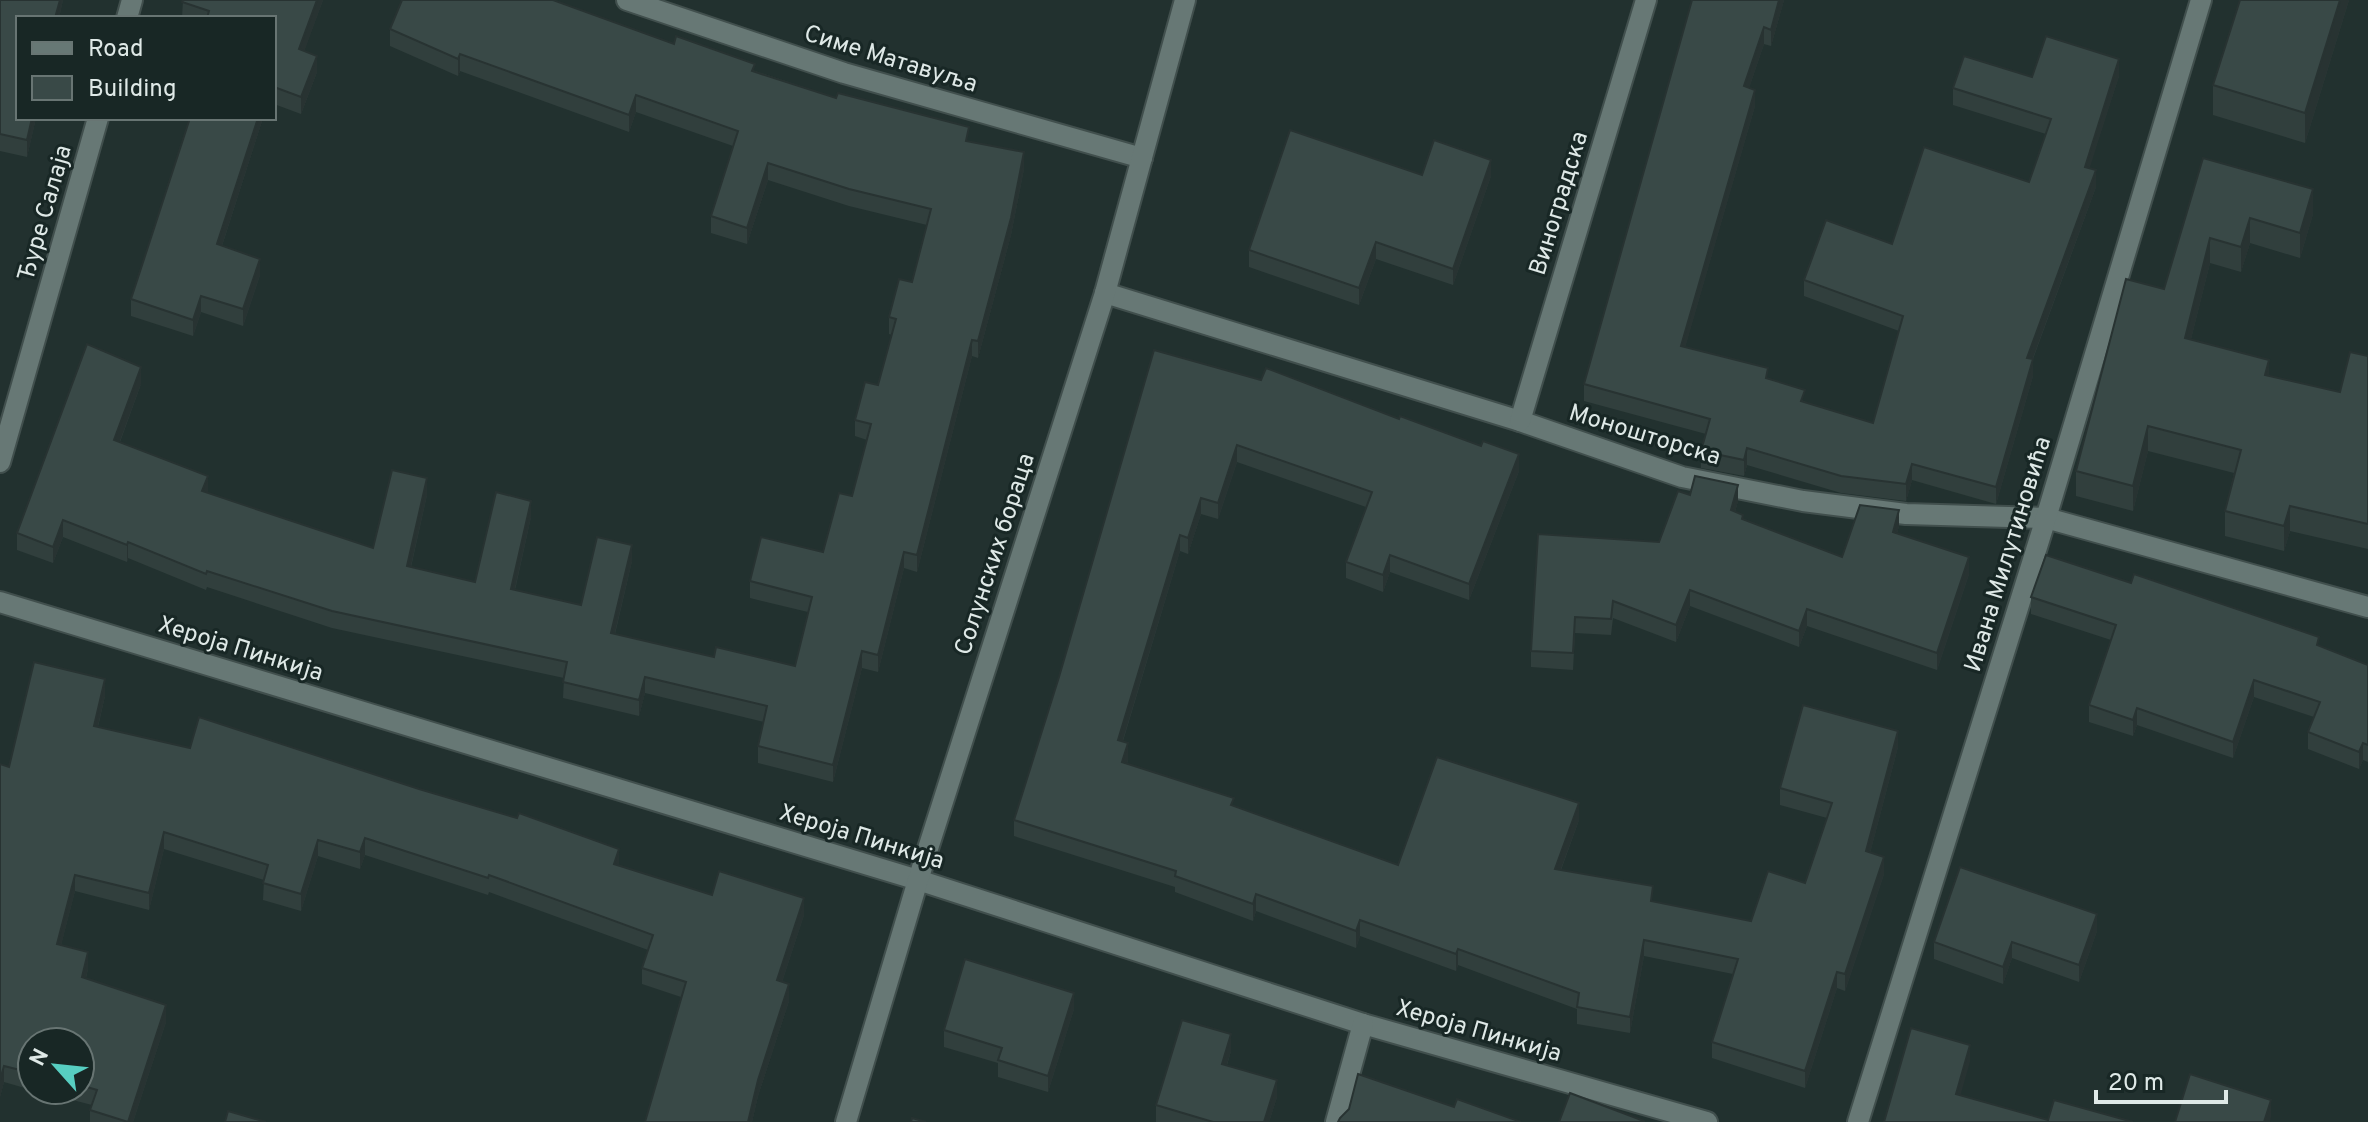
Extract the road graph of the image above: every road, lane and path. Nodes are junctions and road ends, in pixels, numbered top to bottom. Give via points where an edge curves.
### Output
1 (627, 0) edge
2 (1185, 0) edge
3 (1646, 0) edge
4 (2201, 0) edge
5 (97, 120) edge
6 (1142, 158) junction
7 (1105, 293) junction
8 (1520, 421) junction
9 (0, 462) edge
10 (2046, 518) junction
11 (0, 602) edge
12 (2368, 607) edge
13 (918, 880) junction
14 (1363, 1024) junction
15 (846, 1122) edge
16 (1336, 1122) edge
17 (1707, 1122) edge
18 (1858, 1122) edge

1 - 6 street, Симе Матавуља via 844,73
2 - 6 street, Солунских бораца
3 - 8 street, Виноградска
4 - 10 street, Ивана Милутиновића
5 - 9 street, Ђуре Салаја
6 - 7 street, Солунских бораца
7 - 8 street, Моношторска
7 - 13 street, Солунских бораца
8 - 10 street, Моношторска via 1682,477 1803,501 1906,514
10 - 12 street, Моношторска
10 - 18 street, Ивана Милутиновића
11 - 13 street, Хероја Пинкија
13 - 14 street, Хероја Пинкија
13 - 15 street, Солунских бораца
14 - 16 street
14 - 17 street, Хероја Пинкија

